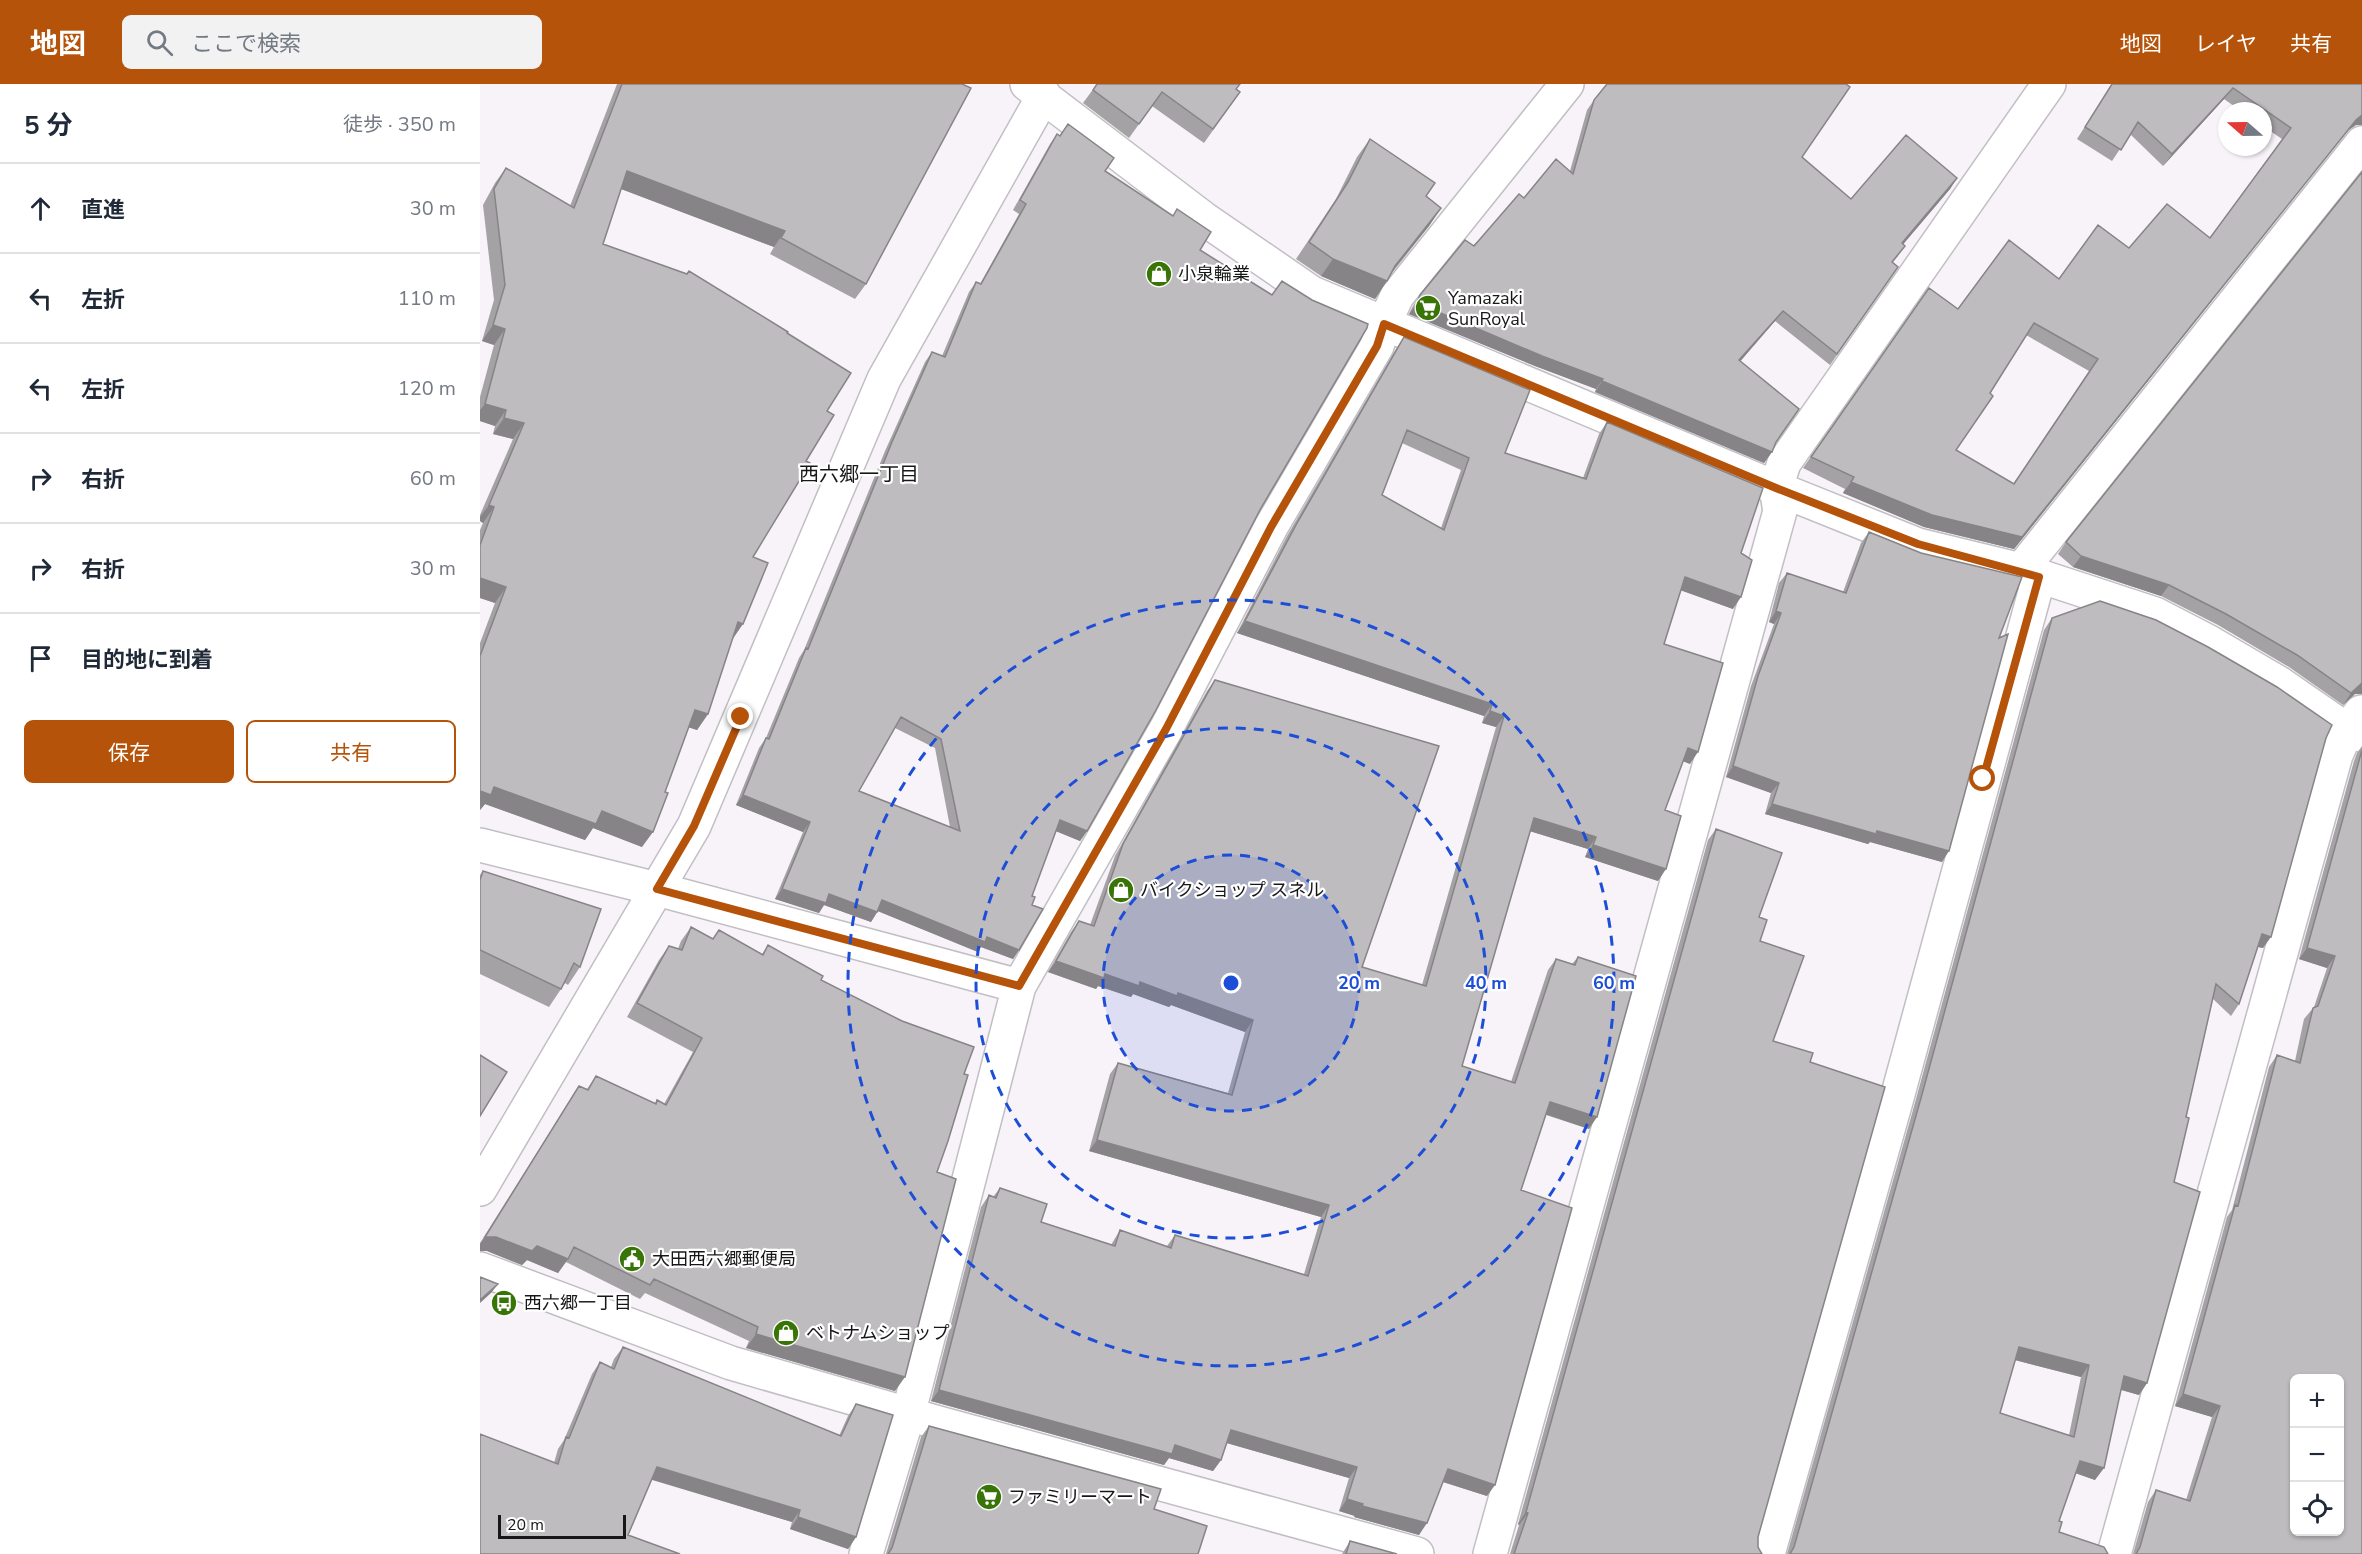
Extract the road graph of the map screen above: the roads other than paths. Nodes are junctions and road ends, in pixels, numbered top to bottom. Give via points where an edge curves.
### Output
1 (1567, 84) edge
2 (2049, 84) edge
3 (1036, 90) edge
4 (2362, 143) edge
5 (1384, 324) junction
6 (1776, 488) junction
7 (2030, 574) junction
8 (2357, 725) edge
9 (480, 845) edge
10 (657, 889) junction
11 (1019, 986) junction
12 (480, 1189) edge
13 (480, 1269) edge
14 (908, 1415) junction
15 (866, 1554) edge
16 (1417, 1554) edge
17 (1490, 1554) edge
18 (1768, 1554) edge
19 (2114, 1554) edge

1 - 5 street via 1397,296
2 - 6 street via 1784,463
3 - 5 street via 1203,218 1312,293
3 - 10 street via 884,379 694,826
4 - 7 street
5 - 6 street
5 - 11 street via 1377,346 1271,527 1166,729
6 - 7 street via 1918,544
6 - 17 street via 1780,511
7 - 8 street via 2155,614
7 - 18 street via 1895,1105
8 - 19 street via 2336,754
9 - 10 street
10 - 11 street
10 - 12 street
11 - 14 street
13 - 14 street via 731,1363
14 - 15 street
14 - 16 street

